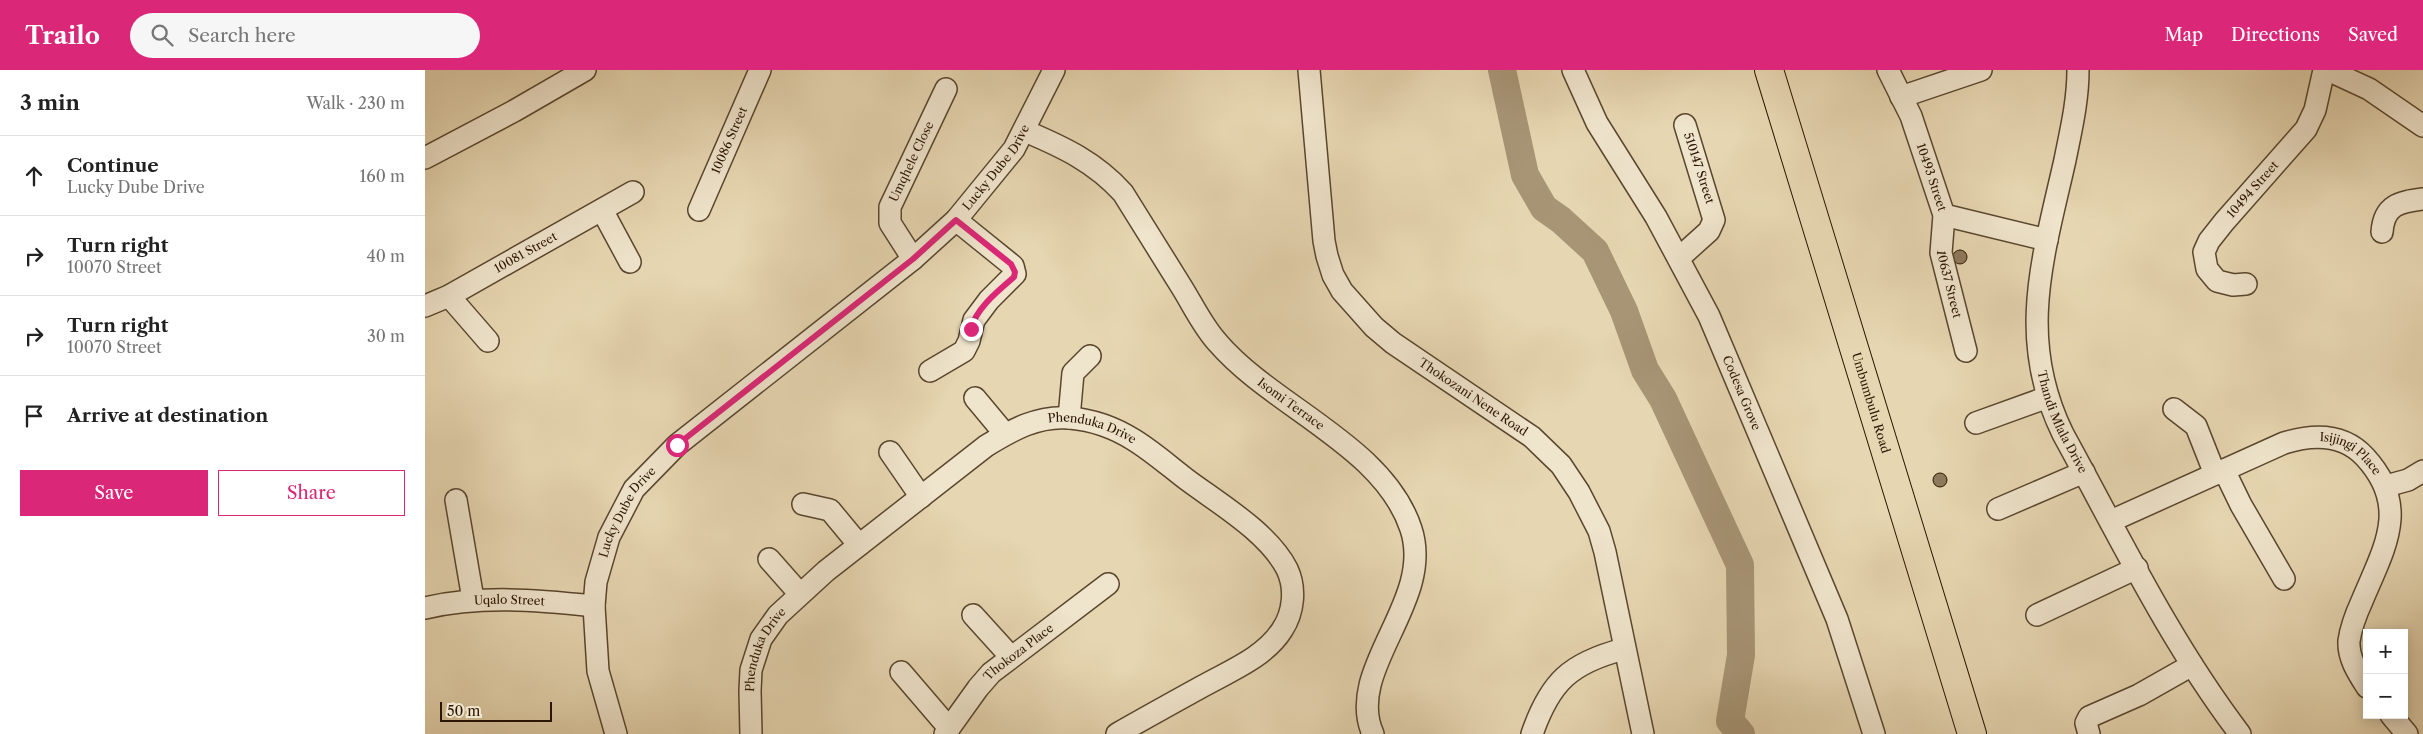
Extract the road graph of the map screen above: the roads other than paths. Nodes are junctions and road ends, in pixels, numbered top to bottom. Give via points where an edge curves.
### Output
1 (585, 70) edge
2 (760, 70) edge
3 (1054, 70) edge
4 (1309, 70) edge
5 (1573, 70) edge
6 (1769, 70) edge
7 (1888, 70) edge
8 (1981, 70) edge
9 (2078, 70) edge
10 (2326, 70) edge
11 (946, 89) dead end
12 (1901, 97) junction
13 (1685, 124) dead end
14 (2423, 126) edge
15 (1025, 131) junction
16 (425, 158) edge
17 (633, 192) dead end
18 (2423, 199) edge
19 (602, 210) junction
20 (699, 210) dead end
21 (1944, 215) junction
22 (956, 220) junction
23 (2382, 232) dead end
24 (2047, 240) junction
25 (1679, 258) junction
26 (913, 259) junction
27 (630, 262) dead end
28 (2246, 284) dead end
29 (449, 296) junction
30 (425, 306) edge
31 (488, 341) dead end
32 (1966, 351) dead end
33 (1090, 356) dead end
34 (930, 371) dead end
35 (2047, 397) junction
36 (975, 398) dead end
37 (2174, 409) dead end
38 (1069, 418) junction
39 (1976, 423) dead end
40 (1005, 434) junction
41 (889, 452) dead end
42 (2423, 471) edge
43 (2083, 472) junction
44 (2219, 472) junction
45 (2385, 486) junction
46 (921, 497) junction
47 (456, 500) dead end
48 (803, 504) dead end
49 (1998, 509) dead end
50 (2111, 521) junction
51 (859, 545) junction
52 (769, 558) dead end
53 (2137, 568) junction
54 (2284, 579) dead end
55 (1108, 584) dead end
56 (799, 593) junction
57 (473, 599) junction
58 (593, 606) junction
59 (425, 608) edge
60 (973, 615) dead end
61 (2037, 615) dead end
62 (1623, 649) junction
63 (1011, 657) junction
64 (2192, 665) junction
65 (901, 672) dead end
66 (2363, 680) edge
67 (2394, 719) edge
68 (947, 731) edge
69 (616, 734) edge
70 (751, 734) edge
71 (1117, 734) edge
72 (1373, 734) edge
73 (1531, 734) edge
74 (1643, 734) edge
75 (1874, 734) edge
76 (1972, 734) edge
77 (2089, 734) edge
78 (2241, 734) edge
79 (2407, 734) edge

1 - 16 street
2 - 20 street, 10086 Street
3 - 15 street, Lucky Dube Drive
4 - 62 street, Thokozani Nene Road via 1324,241 1333,275 1347,297 1393,343 1532,438 1561,465 1599,531
5 - 25 street, Codesa Grove via 1597,123
6 - 76 main road, Umbumbulu Road
7 - 12 street, 10493 Street
8 - 12 street
9 - 24 street, Thandi Mlala Drive via 2075,109
10 - 14 street via 2369,90
10 - 28 street, 10494 Street via 2306,129 2224,222 2204,252 2207,269 2217,281
11 - 26 street, Umqhele Close via 890,207 890,223
12 - 21 street, 10493 Street via 1917,132
13 - 25 street, 510147 Street via 1714,220 1709,231
15 - 22 street, Lucky Dube Drive via 1002,165
15 - 72 street, Isomi Terrace via 1072,151 1108,176 1123,194 1216,342 1245,370 1373,469 1396,497 1412,530 1414,572 1405,604 1369,688 1368,710
17 - 19 street, 10081 Street
18 - 23 street via 2393,207 2386,214
19 - 27 street
19 - 29 street, 10081 Street
21 - 24 street, 10493 Street
21 - 32 street, 10637 Street via 1941,252
22 - 26 street, Lucky Dube Drive
22 - 34 street via 1013,266 1015,274 974,320 964,351
24 - 35 street, Thandi Mlala Drive via 2036,304 2036,324 2041,374
25 - 75 street, Codesa Grove via 1709,316 1811,553 1837,619
26 - 58 street, Lucky Dube Drive via 654,466 634,489 609,537
29 - 30 street, 10081 Street
29 - 31 street
33 - 38 street via 1073,373
35 - 39 street
35 - 43 street, Thandi Mlala Drive
36 - 40 street
37 - 44 street via 2196,426
38 - 40 street, Phenduka Drive via 1036,421
38 - 71 street, Phenduka Drive via 1096,423 1135,440 1270,545 1292,582 1290,613 1271,644 1243,664
40 - 46 street, Phenduka Drive
41 - 46 street
42 - 45 street via 2408,480
43 - 49 street
43 - 50 street, Thandi Mlala Drive
44 - 45 street, Isijingi Place via 2284,443 2314,436 2350,445 2361,453
44 - 50 street, Isijingi Place
44 - 54 street
45 - 66 street, Isijingi Place via 2391,504 2386,542 2349,640 2353,664
46 - 51 street, Phenduka Drive
47 - 57 street
48 - 51 street via 830,510
50 - 53 street, Thandi Mlala Drive
51 - 56 street, Phenduka Drive
52 - 56 street
53 - 61 street
53 - 64 street, Thandi Mlala Drive
55 - 63 street, Thokoza Place
56 - 70 street, Phenduka Drive via 769,625 756,651 750,691
57 - 58 street, Uqalo Street
57 - 59 street, Uqalo Street
58 - 69 street, Lucky Dube Drive via 598,671
60 - 63 street
62 - 73 street via 1596,656 1569,672 1548,695
62 - 74 street, Thokozani Nene Road
63 - 68 street, Thokoza Place via 978,688
64 - 77 street via 2089,717 2086,723
64 - 78 street, Thandi Mlala Drive
65 - 68 street
67 - 79 street

